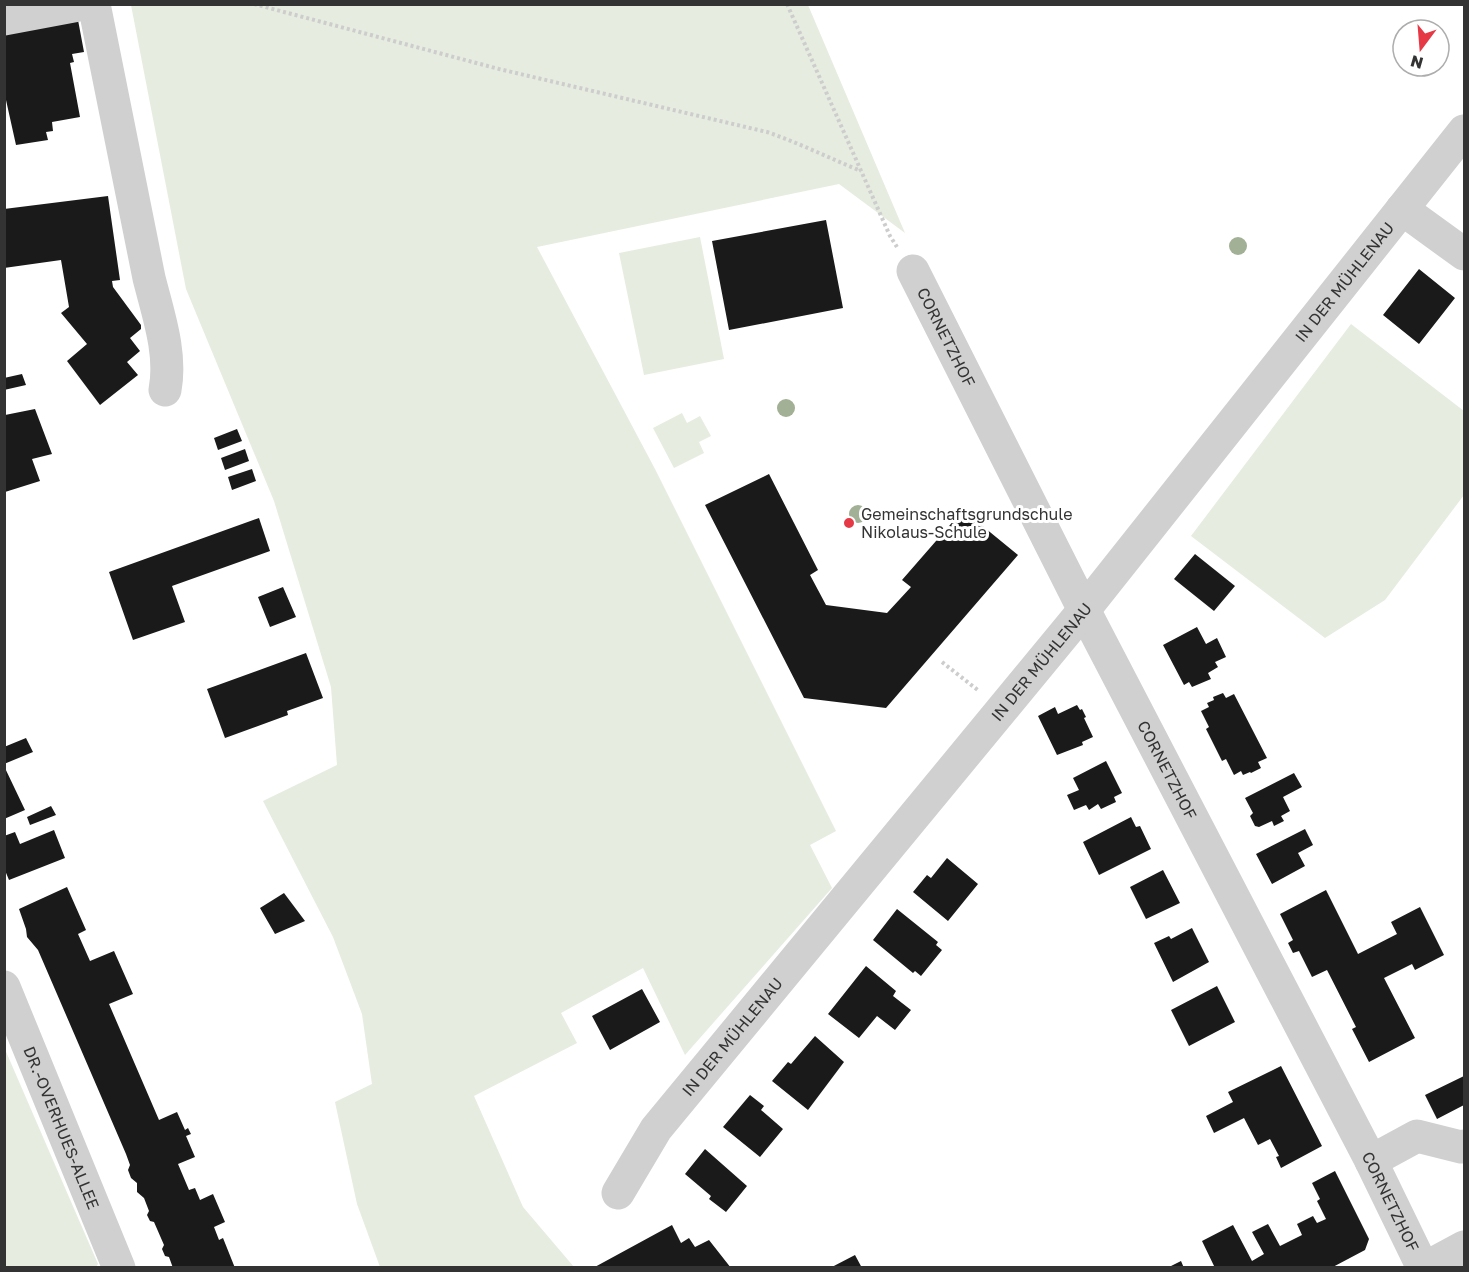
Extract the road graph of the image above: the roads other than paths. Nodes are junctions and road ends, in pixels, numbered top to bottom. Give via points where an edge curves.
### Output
1 (84, 4) edge
2 (94, 4) edge
3 (4, 19) edge
4 (1464, 131) edge
5 (1402, 208) junction
6 (1464, 254) edge
7 (913, 271) road end
8 (165, 390) dead end
9 (1084, 610) junction
10 (4, 987) edge
11 (1463, 1149) edge
12 (1371, 1161) junction
13 (618, 1193) dead end
14 (1464, 1247) edge
15 (119, 1268) edge
16 (1424, 1268) edge

1 - 3 street
2 - 8 street via 160,323 168,372
4 - 5 street, IN DER MÜHLENAU
5 - 6 street
5 - 9 street, IN DER MÜHLENAU
7 - 9 street, CORNETZHOF
9 - 12 street, CORNETZHOF
9 - 13 street, IN DER MÜHLENAU via 656,1129
10 - 15 street, DR.-OVERHUES-ALLEE
11 - 12 street via 1417,1136
12 - 16 street, CORNETZHOF
14 - 16 street

